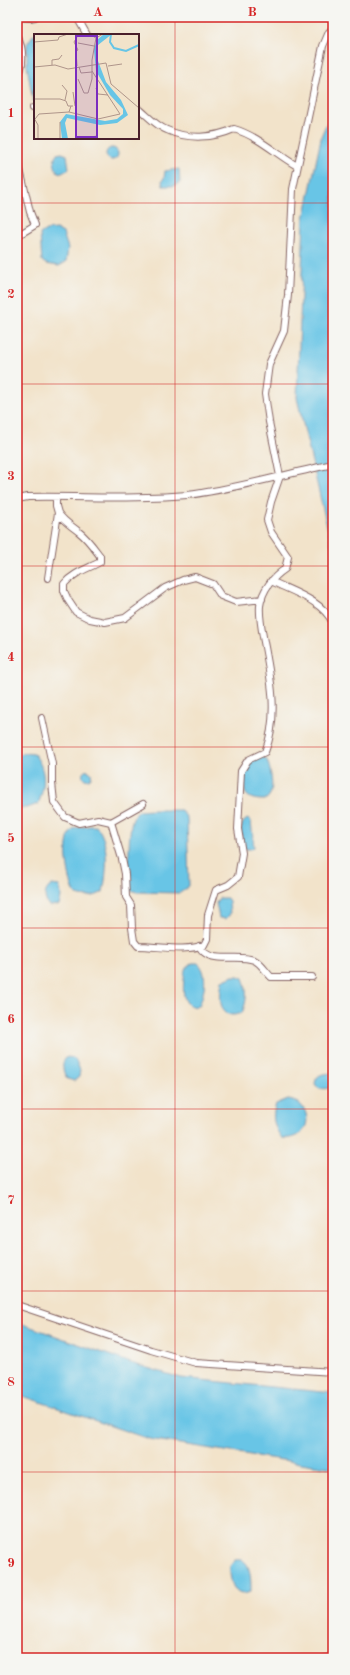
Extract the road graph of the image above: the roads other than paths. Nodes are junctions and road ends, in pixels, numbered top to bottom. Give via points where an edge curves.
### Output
1 (18, 17) edge
2 (35, 17) edge
3 (72, 17) edge
4 (332, 17) edge
5 (333, 21) edge
6 (333, 28) edge
7 (86, 34) edge
8 (17, 37) edge
9 (17, 78) edge
10 (139, 109) edge
11 (17, 157) edge
12 (297, 166) junction
13 (17, 236) edge
14 (333, 464) edge
15 (280, 476) junction
16 (56, 497) junction
17 (17, 499) edge
18 (58, 513) junction
19 (48, 578) dead end
20 (271, 581) junction
21 (262, 600) junction
22 (333, 623) edge
23 (42, 718) dead end
24 (143, 804) dead end
25 (111, 822) junction
26 (199, 946) junction
27 (312, 977) dead end
28 (17, 1305) edge
29 (333, 1372) edge
30 (333, 1656) edge
31 (326, 1658) edge

1 - 2 street
3 - 7 street via 78,19
4 - 5 street
6 - 12 street via 323,46
8 - 9 street via 21,43 22,64 22,70
10 - 12 street via 160,126 175,133 206,136 234,129 242,131 268,145 281,157
11 - 13 street via 35,225
12 - 15 street via 292,189 284,331 269,364 265,394
14 - 15 street
15 - 16 street via 187,494
15 - 20 street via 270,502 267,520 271,532 288,557 286,569
16 - 17 street
16 - 18 street
18 - 19 street
18 - 21 street via 63,521 85,537 100,556 100,562 76,573 64,584 64,592 76,612 90,619 105,622 125,618 166,588 183,580 195,578 213,584 221,596 236,602
20 - 21 street
20 - 22 street via 315,603 329,615
21 - 26 street via 260,605 263,636 273,691 274,714 270,740 265,752 248,760 241,771 238,830 242,853 238,877 216,890 208,915 207,939
23 - 25 street via 52,764 54,802 65,817 79,823 98,819
24 - 25 street
25 - 26 street via 125,874 126,897 131,905 134,941 138,946
26 - 27 street via 203,953 214,957 252,959 271,977
28 - 29 street via 196,1363
30 - 31 street

